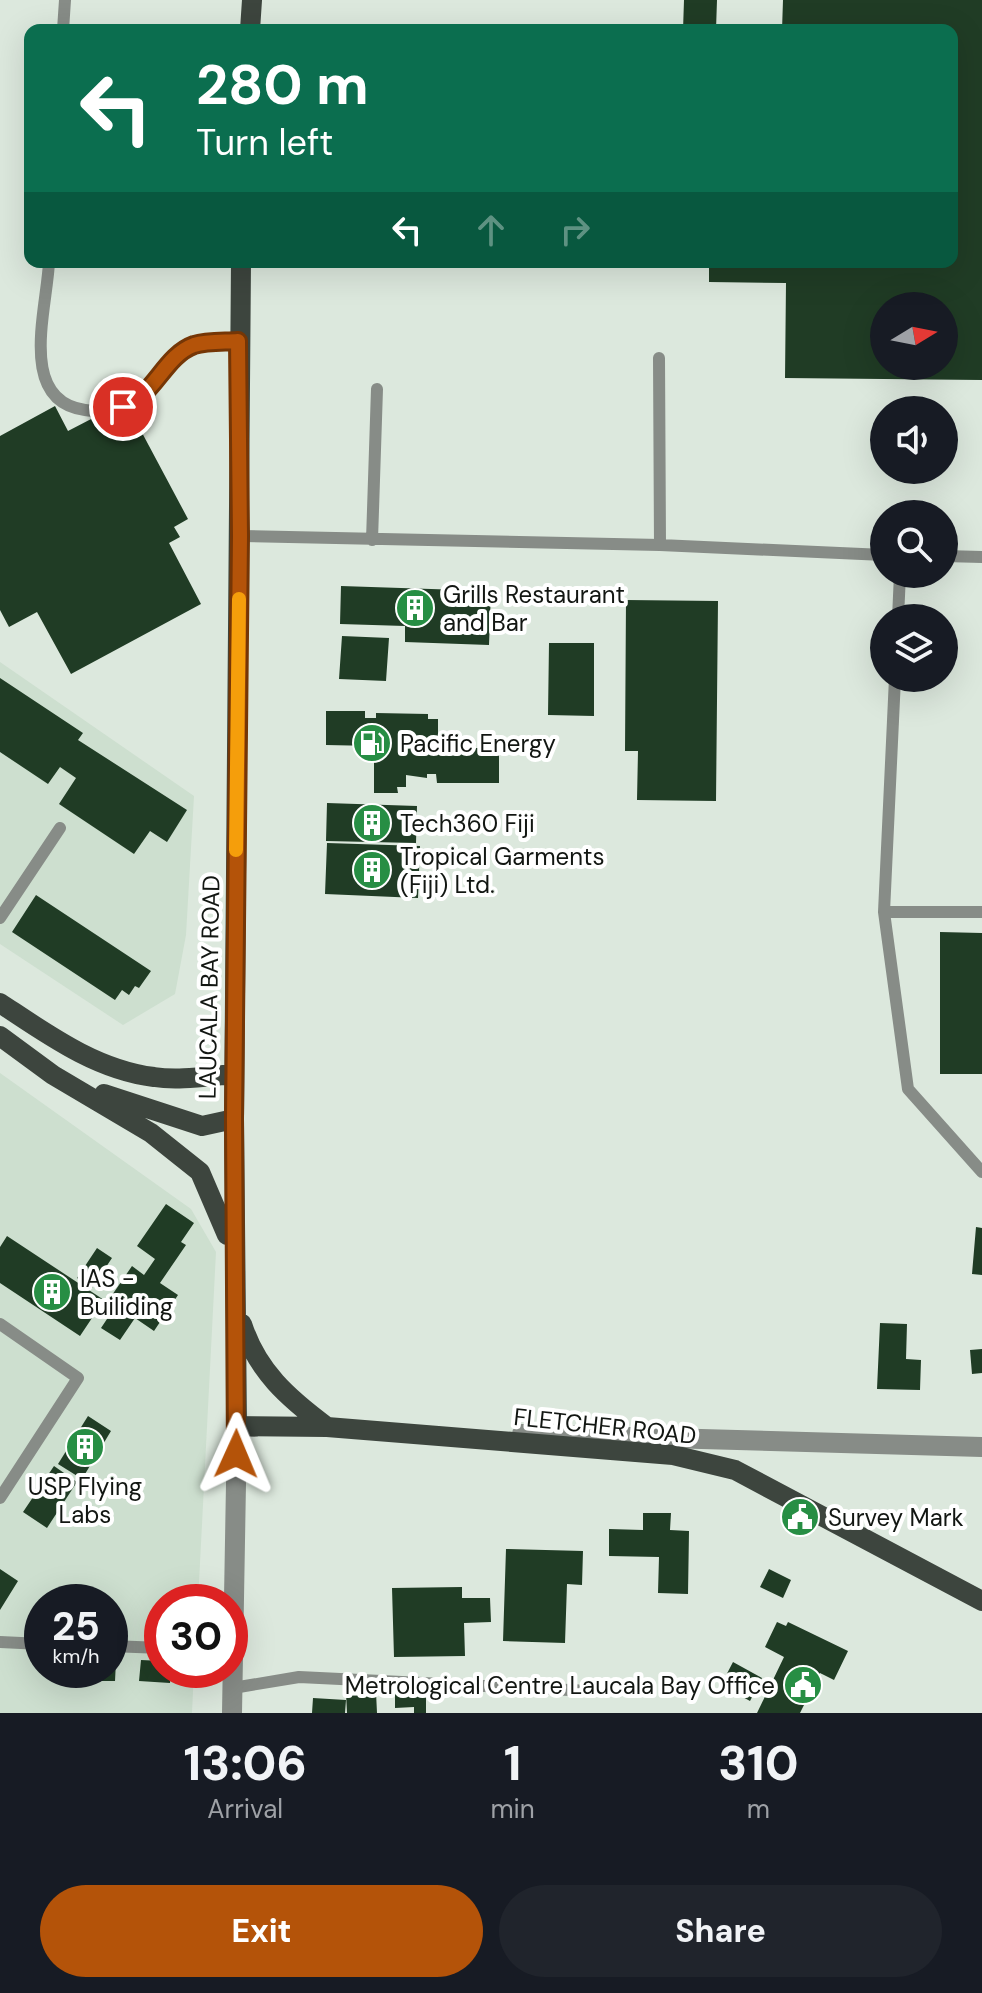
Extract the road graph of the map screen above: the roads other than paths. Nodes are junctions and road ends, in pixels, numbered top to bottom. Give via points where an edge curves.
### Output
1 (65, 0) edge
2 (252, 0) edge
3 (63, 24) edge
4 (250, 24) edge
5 (48, 268) edge
6 (241, 268) edge
7 (238, 341) junction
8 (659, 358) dead end
9 (377, 389) dead end
10 (240, 536) junction
11 (372, 540) junction
12 (660, 545) junction
13 (870, 554) edge
14 (958, 556) edge
15 (982, 557) edge
16 (894, 692) edge
17 (60, 828) dead end
18 (884, 912) junction
19 (982, 912) edge
20 (0, 918) edge
21 (0, 1003) edge
22 (0, 1036) edge
23 (234, 1074) junction
24 (53, 1075) junction
25 (234, 1119) junction
26 (982, 1172) edge
27 (234, 1258) junction
28 (237, 1308) junction
29 (0, 1324) edge
30 (237, 1426) junction
31 (327, 1427) junction
32 (356, 1429) junction
33 (982, 1447) edge
34 (0, 1498) edge
35 (232, 1584) edge
36 (982, 1601) edge
37 (0, 1642) edge
38 (24, 1643) edge
39 (248, 1686) edge
40 (233, 1688) edge
41 (590, 1691) dead end
42 (232, 1713) edge

1 - 3 lane
2 - 4 main road
5 - 7 lane via 40,365 50,394 72,408 107,413 140,401 191,346
6 - 7 main road, LAUCALA BAY ROAD
7 - 10 main road, LAUCALA BAY ROAD
8 - 12 lane
9 - 11 lane
10 - 11 lane
10 - 23 main road, LAUCALA BAY ROAD
11 - 12 lane
12 - 13 lane
14 - 15 lane
16 - 18 lane
17 - 20 lane
18 - 19 lane
18 - 26 lane via 908,1089
21 - 23 main road via 62,1044 115,1068 155,1077
22 - 24 main road
23 - 25 main road, LAUCALA BAY ROAD
24 - 25 main road via 202,1126
24 - 27 main road via 151,1133 200,1172
25 - 27 main road, LAUCALA BAY ROAD
27 - 28 main road, LAUCALA BAY ROAD
28 - 30 main road, LAUCALA BAY ROAD
28 - 31 main road via 270,1379
29 - 34 lane via 78,1378
30 - 31 main road, FLETCHER ROAD
30 - 32 street
30 - 35 street, LAUCALA BAY ROAD
31 - 32 main road, FLETCHER ROAD
32 - 33 street
32 - 36 main road, FLETCHER ROAD via 673,1455 735,1470
37 - 38 lane
39 - 41 lane via 299,1677
40 - 42 street, LAUCALA BAY ROAD

